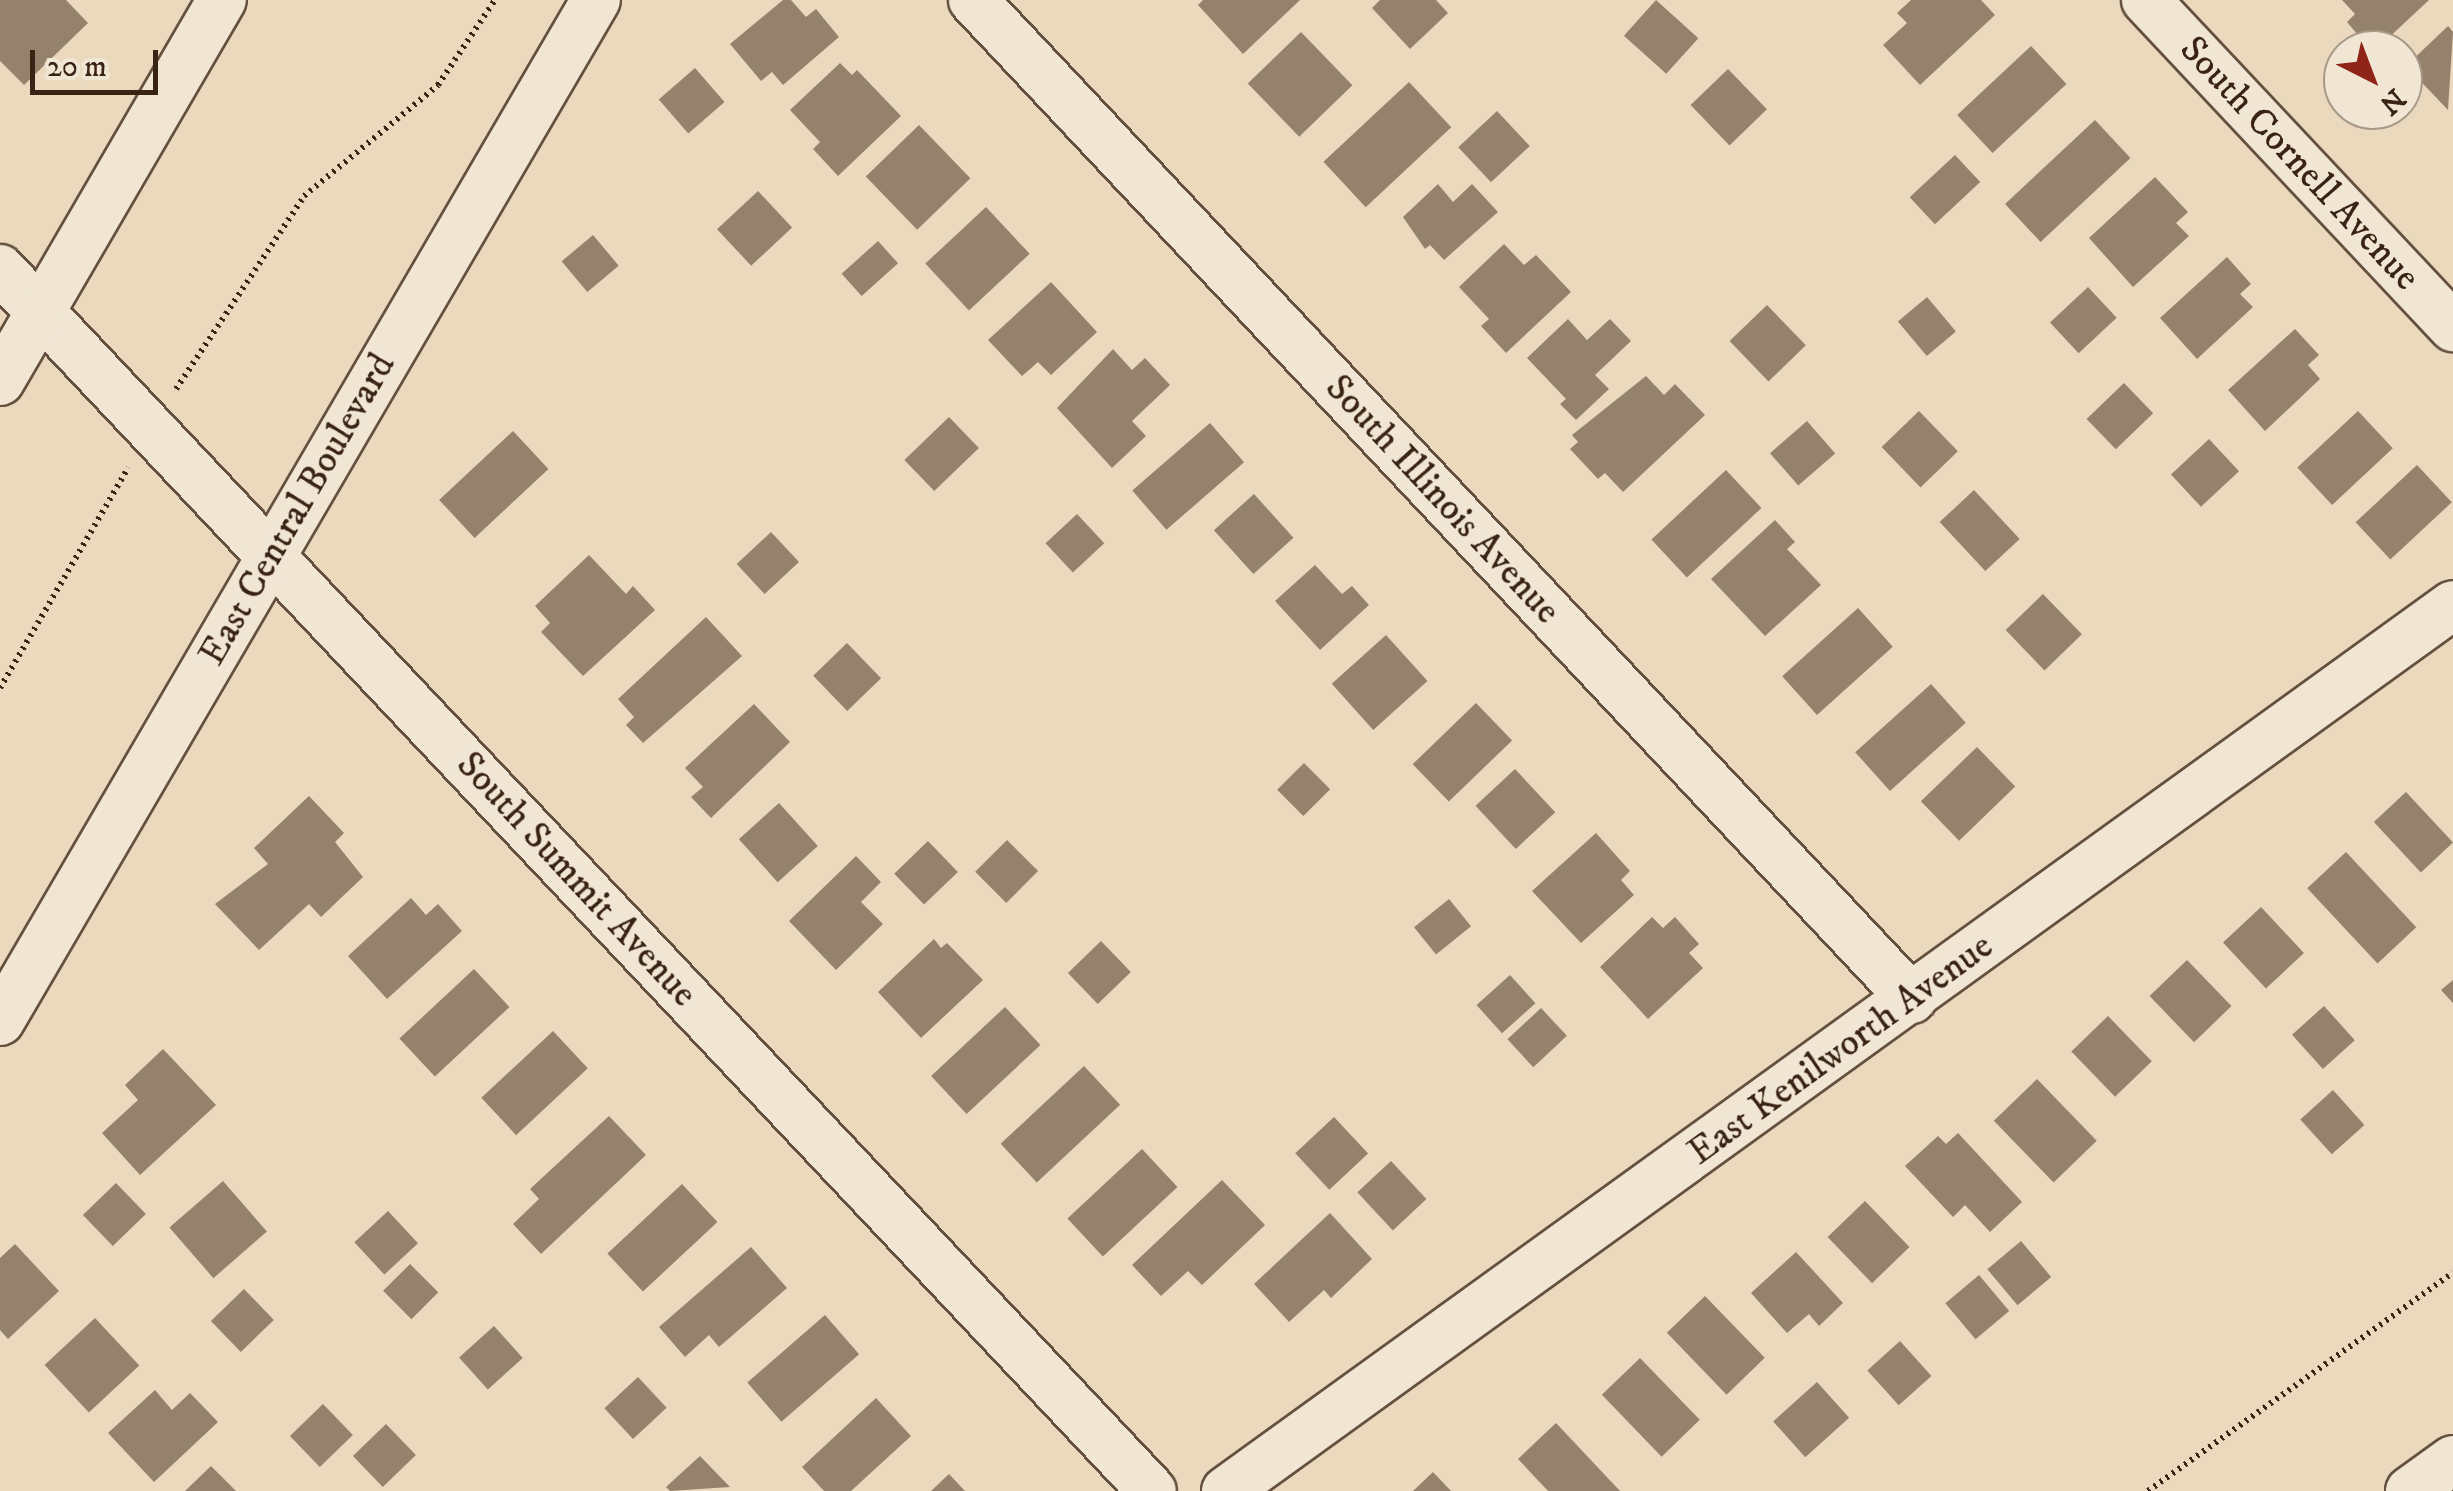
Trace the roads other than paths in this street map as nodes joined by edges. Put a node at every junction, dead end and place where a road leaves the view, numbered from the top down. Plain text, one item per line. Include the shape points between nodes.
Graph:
1 (222, 0) edge
2 (596, 0) edge
3 (972, 0) edge
4 (2146, 0) edge
5 (0, 269) edge
6 (40, 312) junction
7 (2453, 327) edge
8 (0, 381) edge
9 (271, 556) junction
10 (2453, 605) edge
11 (1912, 999) junction
12 (0, 1021) edge
13 (2453, 1460) edge
14 (1152, 1491) edge
15 (1226, 1491) edge
16 (2410, 1491) edge

1 - 6 street
2 - 9 street, East Central Boulevard
3 - 11 street, South Illinois Avenue
4 - 7 street, South Cornell Avenue
5 - 6 street, South Summit Avenue
6 - 8 street
6 - 9 street, South Summit Avenue
9 - 12 street, East Central Boulevard
9 - 14 street, South Summit Avenue
10 - 11 street, East Kenilworth Avenue
11 - 15 street, East Kenilworth Avenue
13 - 16 street

